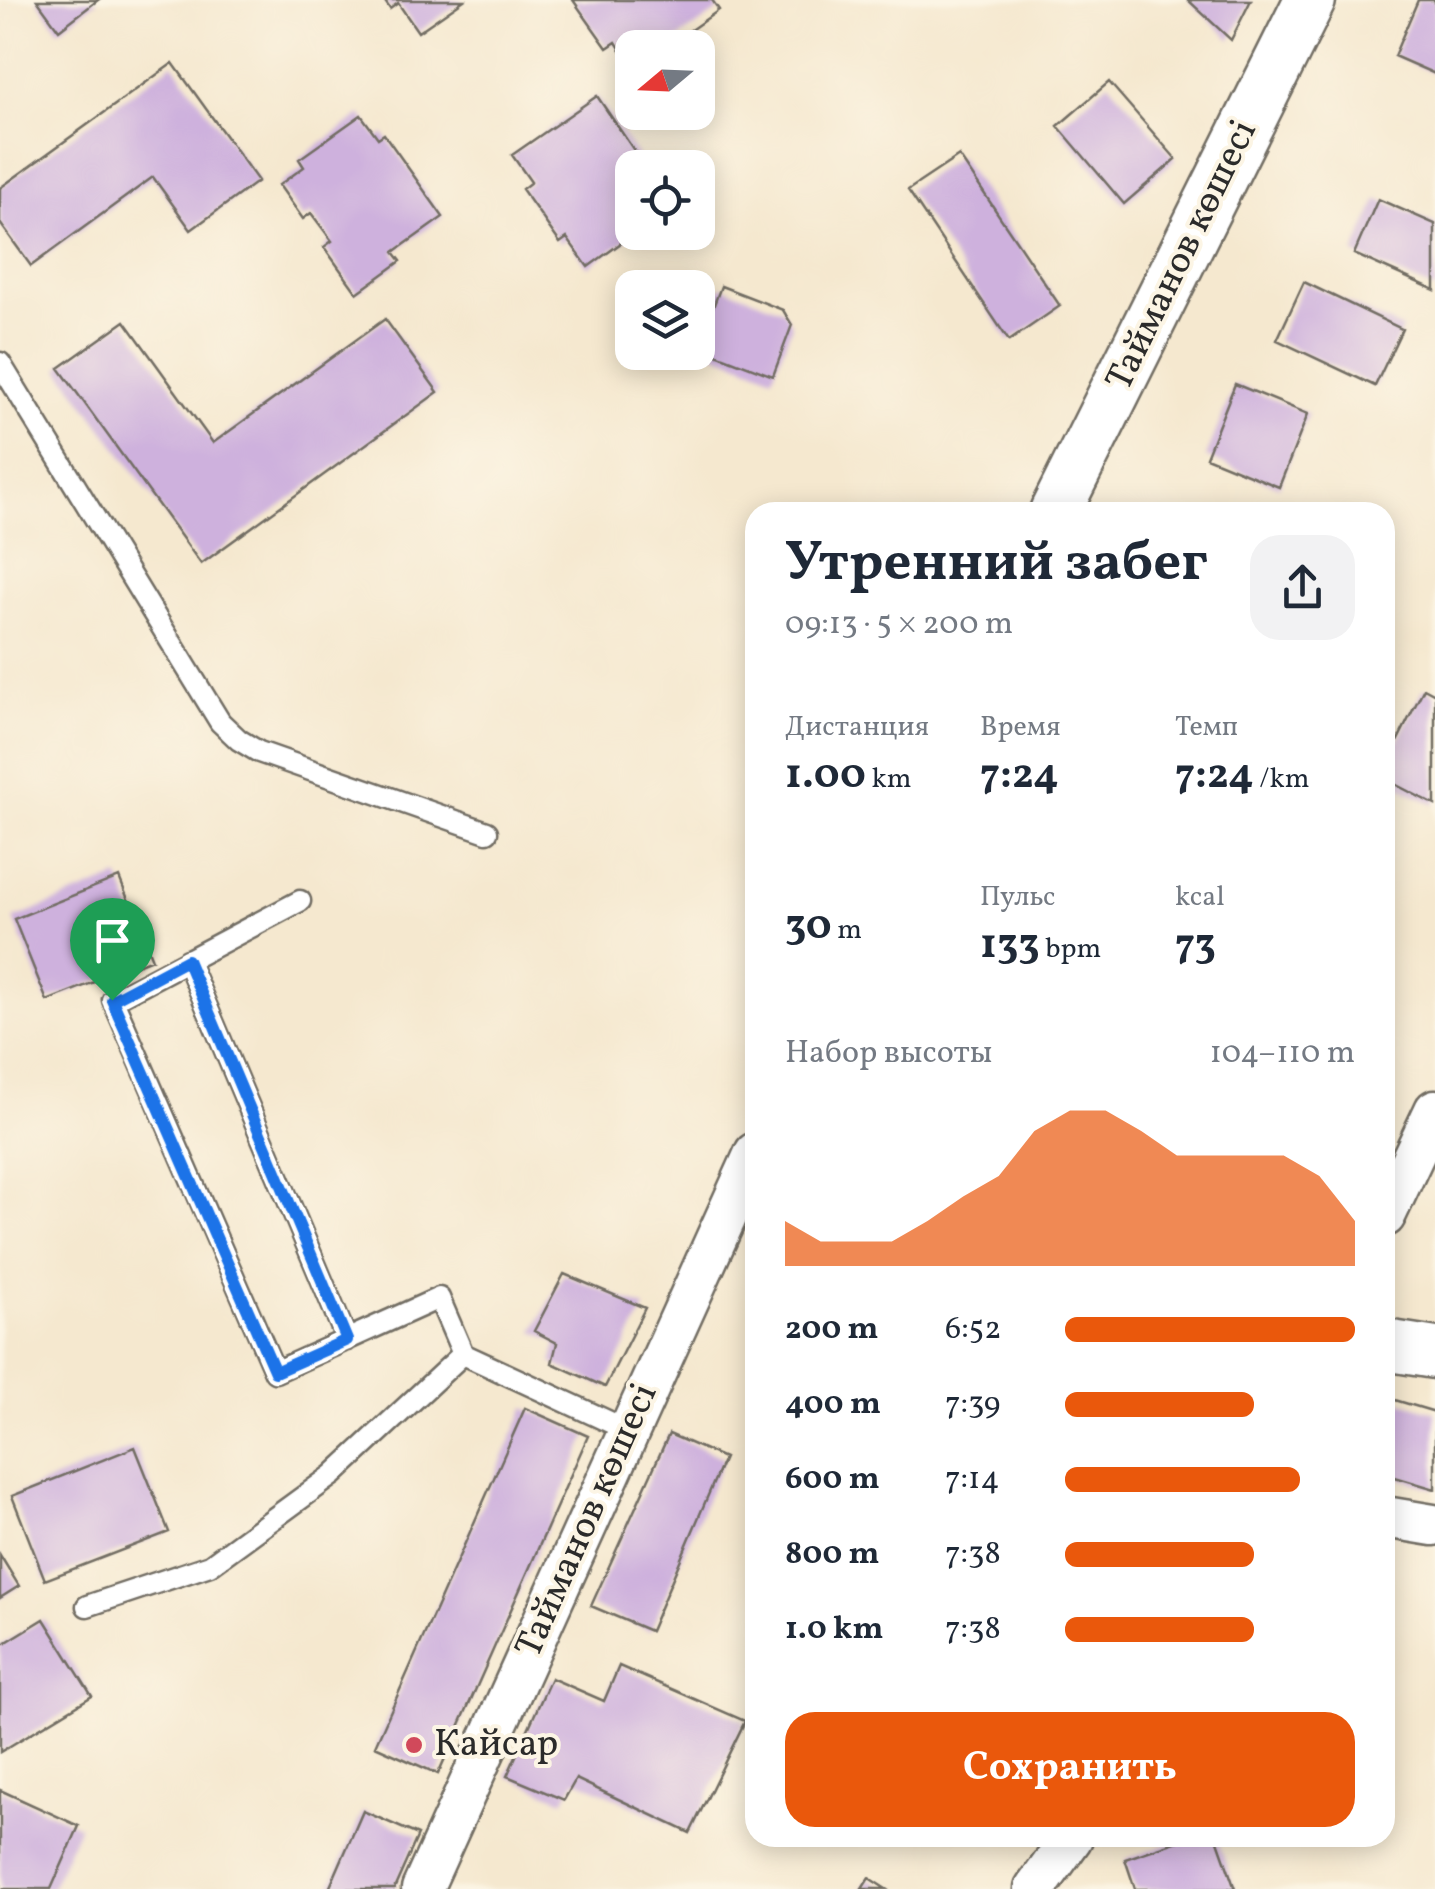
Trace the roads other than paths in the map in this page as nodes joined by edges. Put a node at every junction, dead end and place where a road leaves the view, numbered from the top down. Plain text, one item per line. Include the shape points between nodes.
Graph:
1 (1310, 0) edge
2 (0, 363) edge
3 (1060, 502) edge
4 (487, 832) dead end
5 (300, 901) dead end
6 (187, 960) junction
7 (1435, 1110) edge
8 (745, 1176) edge
9 (1395, 1195) edge
10 (347, 1340) junction
11 (1395, 1346) edge
12 (1435, 1352) edge
13 (463, 1354) junction
14 (629, 1431) junction
15 (1395, 1518) edge
16 (1434, 1525) edge
17 (86, 1606) dead end
18 (1065, 1847) edge
19 (422, 1889) edge
20 (1035, 1889) edge

1 - 3 street, Тайманов көшесі
2 - 4 lane via 220,722 238,740
5 - 6 lane
6 - 10 lane
6 - 10 lane via 112,1000 275,1372
7 - 9 street
8 - 14 street, Тайманов көшесі
10 - 13 lane via 440,1298
11 - 12 street
13 - 14 lane
13 - 17 lane via 333,1475 210,1564
14 - 19 street, Тайманов көшесі
15 - 16 street
18 - 20 street

